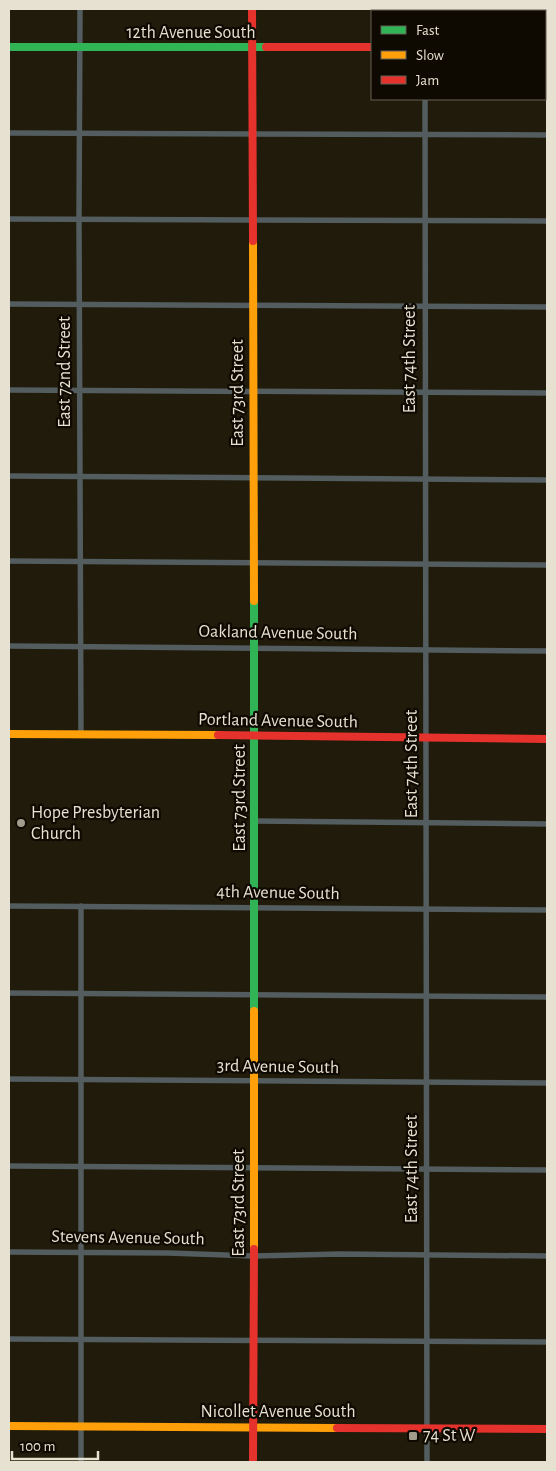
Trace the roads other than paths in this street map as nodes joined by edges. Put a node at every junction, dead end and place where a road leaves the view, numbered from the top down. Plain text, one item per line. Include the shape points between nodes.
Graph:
1 (80, 9) edge
2 (252, 9) edge
3 (9, 47) edge
4 (80, 47) junction
5 (252, 48) junction
6 (371, 48) edge
7 (425, 100) edge
8 (9, 133) edge
9 (80, 133) junction
10 (252, 134) junction
11 (425, 134) junction
12 (547, 135) edge
13 (9, 219) edge
14 (79, 219) junction
15 (252, 220) junction
16 (425, 221) junction
17 (547, 221) edge
18 (9, 304) edge
19 (80, 305) junction
20 (252, 306) junction
21 (425, 307) junction
22 (547, 307) edge
23 (9, 390) edge
24 (80, 391) junction
25 (252, 392) junction
26 (425, 393) junction
27 (547, 393) edge
28 (9, 476) edge
29 (80, 477) junction
30 (253, 478) junction
31 (425, 480) junction
32 (547, 480) edge
33 (9, 561) edge
34 (81, 562) junction
35 (254, 563) junction
36 (427, 564) junction
37 (547, 565) edge
38 (9, 646) edge
39 (81, 646) junction
40 (254, 648) junction
41 (427, 650) junction
42 (547, 650) edge
43 (9, 734) edge
44 (81, 735) junction
45 (254, 735) junction
46 (427, 738) junction
47 (547, 739) edge
48 (255, 821) junction
49 (427, 823) junction
50 (547, 824) edge
51 (9, 906) edge
52 (81, 906) junction
53 (255, 908) junction
54 (427, 910) junction
55 (547, 910) edge
56 (9, 993) edge
57 (81, 994) junction
58 (254, 995) junction
59 (427, 996) junction
60 (547, 997) edge
61 (9, 1079) edge
62 (81, 1080) junction
63 (254, 1081) junction
64 (427, 1083) junction
65 (547, 1083) edge
66 (9, 1166) edge
67 (81, 1166) junction
68 (254, 1168) junction
69 (427, 1169) junction
70 (547, 1170) edge
71 (9, 1252) edge
72 (81, 1252) junction
73 (254, 1256) junction
74 (427, 1256) junction
75 (547, 1256) edge
76 (9, 1340) edge
77 (81, 1340) junction
78 (254, 1341) junction
79 (427, 1342) junction
80 (547, 1342) edge
81 (9, 1426) edge
82 (81, 1426) junction
83 (254, 1427) junction
84 (427, 1428) junction
85 (547, 1429) edge
86 (82, 1462) edge
87 (254, 1462) edge
88 (427, 1462) edge

1 - 4 street, East 72nd Street
2 - 5 street, East 73rd Street
3 - 4 street, 12th Avenue South
4 - 5 street, 12th Avenue South
4 - 9 street, East 72nd Street
5 - 6 street, 12th Avenue South
5 - 10 street, East 73rd Street
7 - 11 street, East 74th Street
8 - 9 street
9 - 10 street
9 - 14 street, East 72nd Street
10 - 11 street
10 - 15 street, East 73rd Street
11 - 12 street
11 - 16 street, East 74th Street
13 - 14 street
14 - 15 street
14 - 19 street, East 72nd Street
15 - 16 street
15 - 20 street, East 73rd Street
16 - 17 street
16 - 21 street, East 74th Street
18 - 19 street
19 - 20 street
19 - 24 street, East 72nd Street
20 - 21 street
20 - 25 street, East 73rd Street
21 - 22 street
21 - 26 street, East 74th Street
23 - 24 street
24 - 25 street
24 - 29 street, East 72nd Street
25 - 26 street
25 - 30 street, East 73rd Street
26 - 27 street
26 - 31 street, East 74th Street
28 - 29 street
29 - 30 street
29 - 34 street, East 72nd Street
30 - 31 street
30 - 35 street, East 73rd Street
31 - 32 street
31 - 36 street, East 74th Street
33 - 34 street
34 - 35 street
34 - 39 street, East 72nd Street
35 - 36 street
35 - 40 street, East 73rd Street
36 - 37 street
36 - 41 street, East 74th Street
38 - 39 street, Oakland Avenue South
39 - 40 street, Oakland Avenue South
39 - 44 street, East 72nd Street
40 - 41 street, Oakland Avenue South
40 - 45 street, East 73rd Street
41 - 42 street, Oakland Avenue South
41 - 46 street, East 74th Street
43 - 44 street, Portland Avenue South
44 - 45 street, Portland Avenue South
45 - 46 street, Portland Avenue South
45 - 48 street, East 73rd Street
46 - 47 street, Portland Avenue South
46 - 49 street, East 74th Street
48 - 49 street
48 - 53 street, East 73rd Street
49 - 50 street
49 - 54 street, East 74th Street
51 - 52 street, 4th Avenue South
52 - 53 street, 4th Avenue South
52 - 57 street
53 - 54 street, 4th Avenue South
53 - 58 street, East 73rd Street
54 - 55 street, 4th Avenue South
54 - 59 street, East 74th Street
56 - 57 street
57 - 58 street
57 - 62 street
58 - 59 street
58 - 63 street, East 73rd Street
59 - 60 street
59 - 64 street, East 74th Street
61 - 62 street, 3rd Avenue South
62 - 63 street, 3rd Avenue South
62 - 67 street
63 - 64 street, 3rd Avenue South
63 - 68 street, East 73rd Street
64 - 65 street, 3rd Avenue South
64 - 69 street, East 74th Street
66 - 67 street
67 - 68 street
67 - 72 street
68 - 69 street
68 - 73 street, East 73rd Street
69 - 70 street
69 - 74 street, East 74th Street
71 - 72 street, Stevens Avenue South
72 - 73 street, Stevens Avenue South
72 - 77 street
73 - 74 street, Stevens Avenue South
73 - 78 street, East 73rd Street
74 - 75 street, Stevens Avenue South
74 - 79 street, East 74th Street
76 - 77 street
77 - 78 street
77 - 82 street
78 - 79 street
78 - 83 street, East 73rd Street
79 - 80 street
79 - 84 street, East 74th Street
81 - 82 street, Nicollet Avenue South
82 - 83 street, Nicollet Avenue South
82 - 86 street
83 - 84 street, Nicollet Avenue South
83 - 87 street, East 73rd Street
84 - 85 street, Nicollet Avenue South
84 - 88 street, East 74th Street

